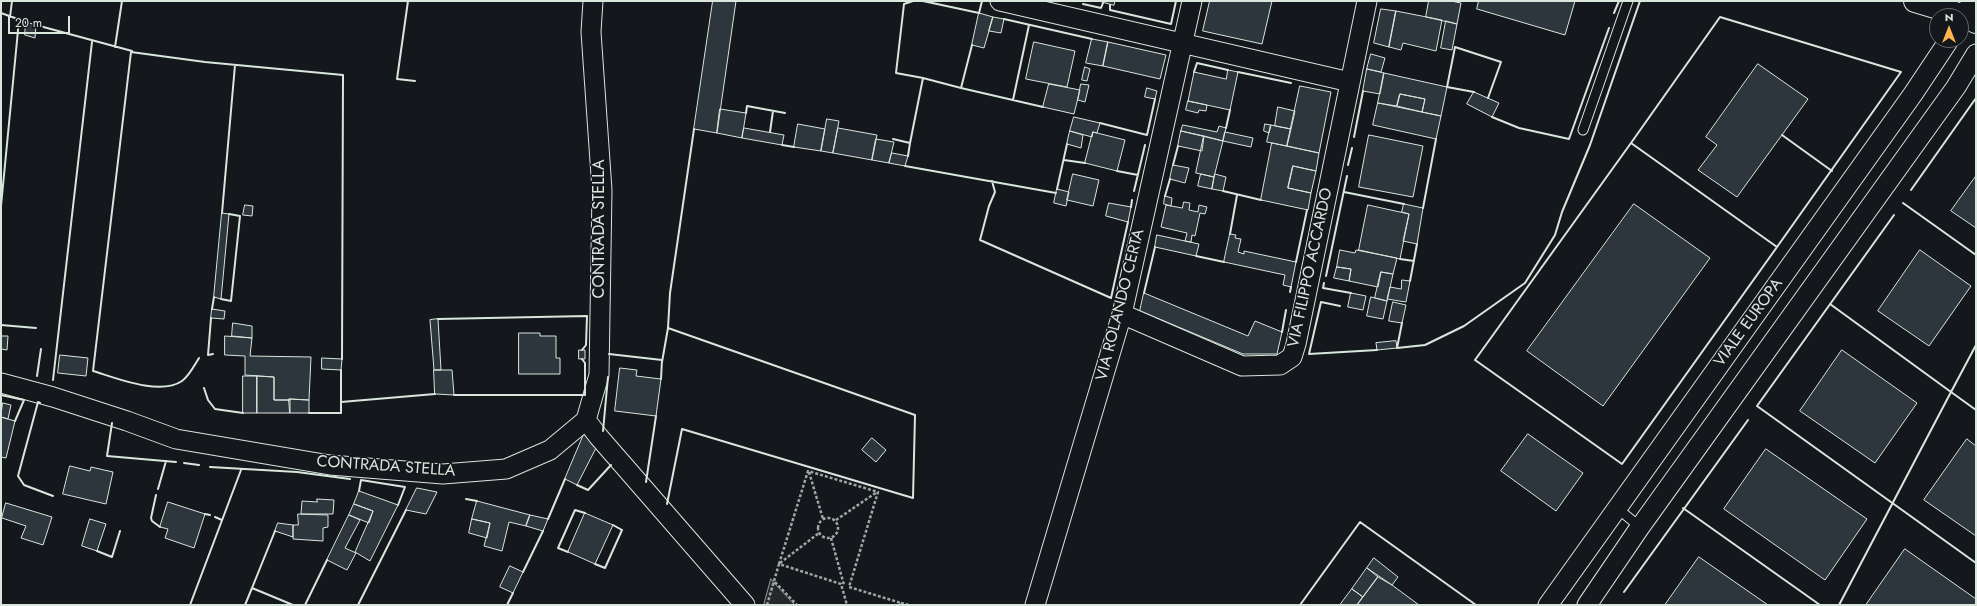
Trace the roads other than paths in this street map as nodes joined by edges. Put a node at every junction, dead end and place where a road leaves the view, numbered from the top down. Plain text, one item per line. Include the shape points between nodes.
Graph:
1 (593, 1) edge
2 (1000, 1) edge
3 (1192, 1) edge
4 (1367, 1) edge
5 (1628, 1) edge
6 (1915, 1) edge
7 (1942, 8) edge
8 (1183, 43) junction
9 (1944, 48) edge
10 (1976, 54) edge
11 (1350, 82) junction
12 (1583, 130) dead end
13 (1122, 314) junction
14 (1, 383) edge
15 (586, 420) junction
16 (1617, 508) junction
17 (1640, 527) junction
18 (745, 605) edge
19 (1035, 605) edge
20 (1548, 605) edge
21 (1587, 605) edge

1 - 15 street, CONTRADA STELLA via 591,32 602,190 599,375
2 - 8 street
3 - 8 street, VIA ROLANDO CERTA
4 - 11 street, VIA FILIPPO ACCARDO
5 - 12 lane
6 - 7 street
8 - 11 street
8 - 13 street, VIA ROLANDO CERTA
9 - 16 street, VIALE EUROPA
10 - 17 street, VIALE EUROPA via 1956,87
11 - 13 street, VIA FILIPPO ACCARDO via 1292,357 1280,364 1242,366
13 - 19 street, VIA ROLANDO CERTA
14 - 15 street, CONTRADA STELLA via 75,404 176,439 330,465 443,474 506,469 550,450
15 - 18 street
16 - 17 lane
16 - 20 street, VIALE EUROPA
17 - 21 street, VIALE EUROPA

